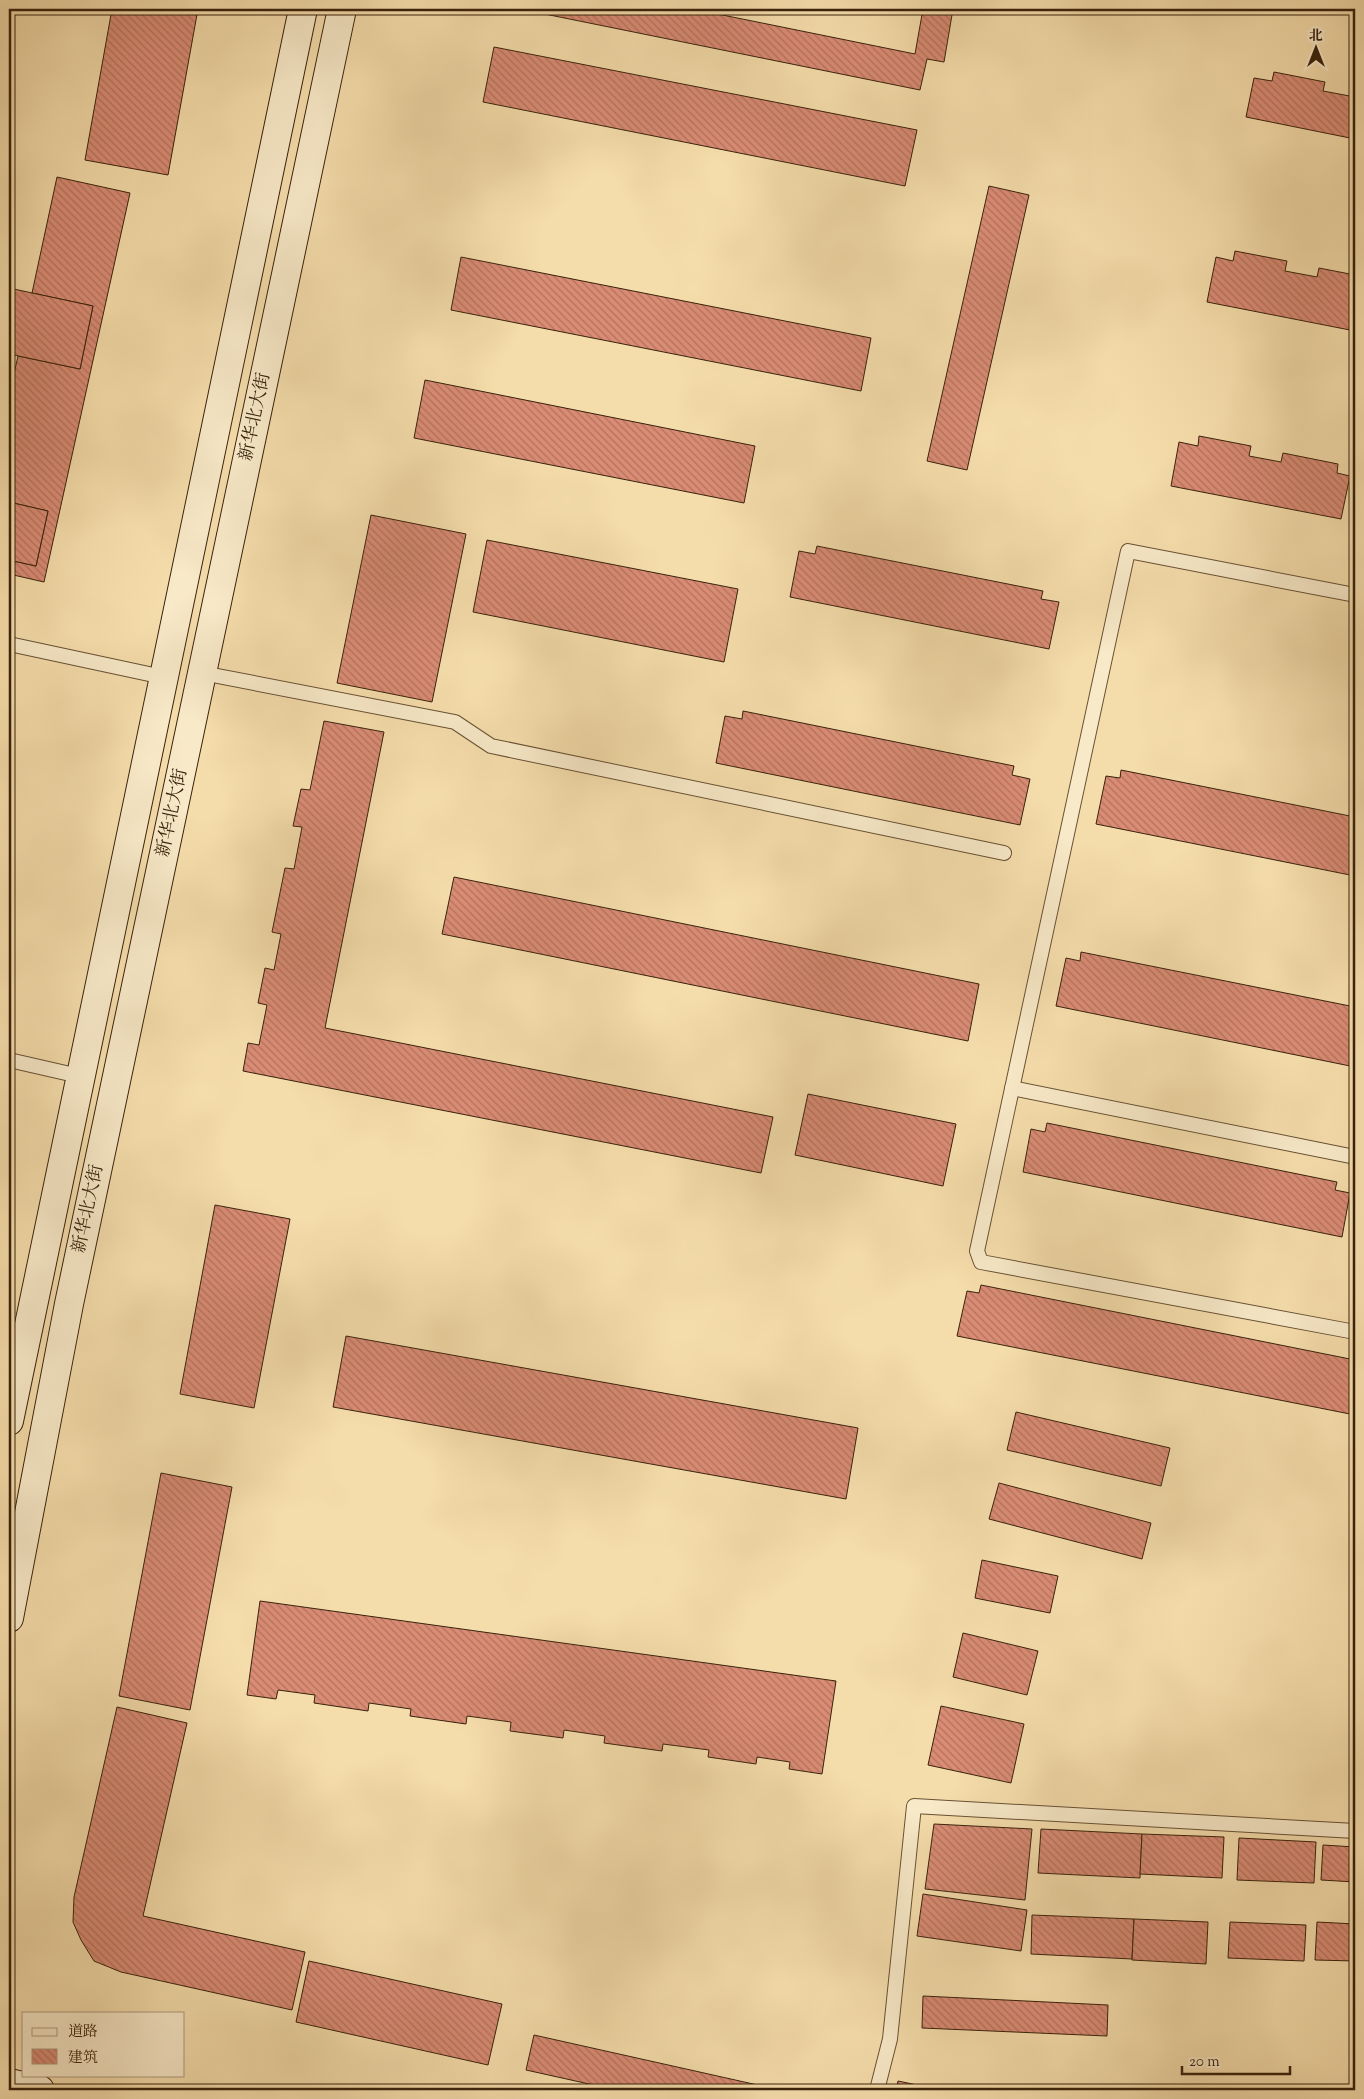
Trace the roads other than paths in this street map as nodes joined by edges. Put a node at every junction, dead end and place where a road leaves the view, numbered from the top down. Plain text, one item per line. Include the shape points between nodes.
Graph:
1 (303, 9) edge
2 (342, 9) edge
3 (1355, 596) edge
4 (9, 644) edge
5 (202, 673) junction
6 (163, 677) junction
7 (1004, 853) dead end
8 (9, 1060) edge
9 (79, 1076) junction
10 (1012, 1088) junction
11 (1355, 1157) edge
12 (1355, 1332) edge
13 (9, 1419) edge
14 (9, 1618) edge
15 (1355, 1831) edge
16 (9, 2084) edge
17 (40, 2090) edge
18 (877, 2090) edge

1 - 6 main road, 新华北大街
2 - 5 main road, 新华北大街
3 - 10 lane via 1128,552
4 - 6 lane
5 - 7 lane via 455,722 491,746
5 - 14 main road, 新华北大街 via 70,1304
6 - 9 main road, 新华北大街
8 - 9 lane
9 - 13 main road, 新华北大街
10 - 11 lane
10 - 12 lane via 977,1251 981,1262
15 - 18 lane via 914,1806 890,2039
16 - 17 main road

